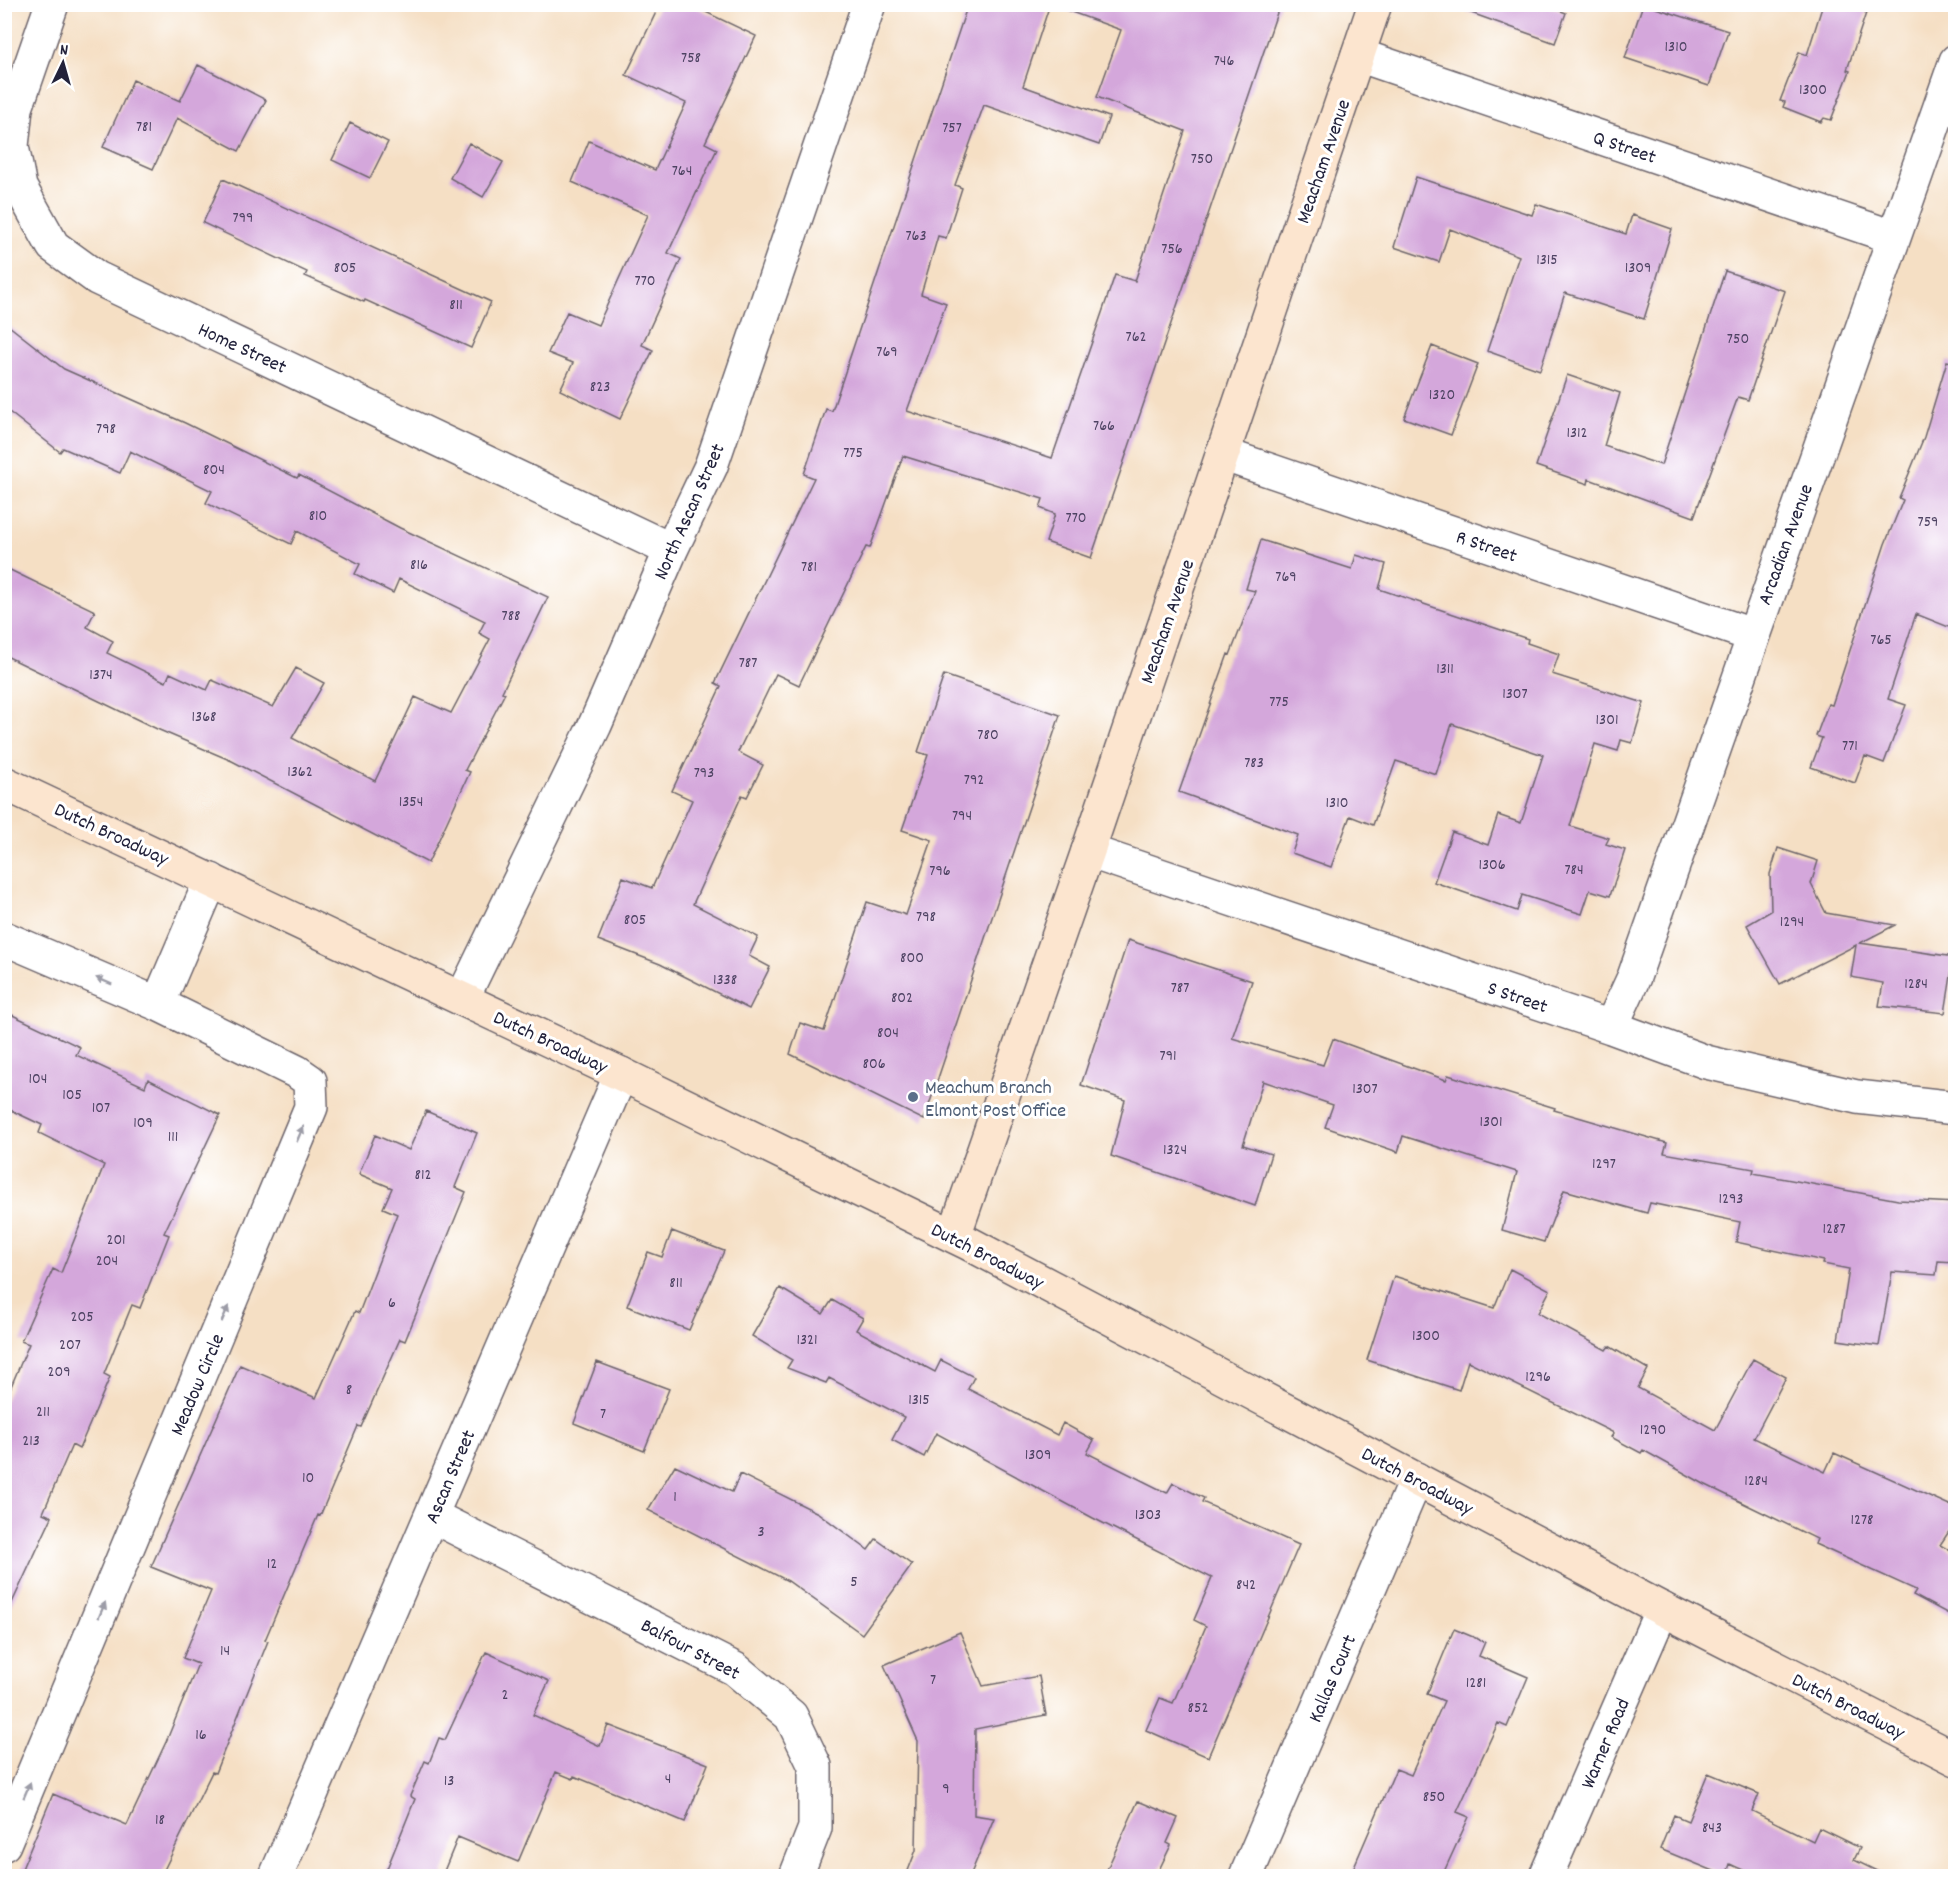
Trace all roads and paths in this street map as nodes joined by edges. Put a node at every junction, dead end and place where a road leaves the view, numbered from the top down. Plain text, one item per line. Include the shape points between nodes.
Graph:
1 (52, 4) edge
2 (869, 4) edge
3 (1375, 4) edge
4 (1358, 54) junction
5 (1956, 61) edge
6 (1893, 237) junction
7 (1222, 454) junction
8 (671, 549) junction
9 (1752, 635) junction
10 (4, 783) edge
11 (1088, 851) junction
12 (211, 880) junction
13 (4, 938) edge
14 (462, 999) junction
15 (158, 1004) junction
16 (1611, 1027) junction
17 (621, 1074) junction
18 (1956, 1108) edge
19 (954, 1236) junction
20 (1416, 1479) junction
21 (432, 1516) junction
22 (1662, 1609) junction
23 (1956, 1759) edge
24 (4, 1844) edge
25 (276, 1876) edge
26 (796, 1876) edge
27 (1245, 1876) edge
28 (1546, 1876) edge

1 - 8 street, Home Street via 16,108 12,146 20,187 53,246 97,278
2 - 8 street, North Ascan Street via 711,466
3 - 4 main road, Meacham Avenue
4 - 6 street, Q Street
4 - 7 main road, Meacham Avenue
5 - 6 street, Arcadian Avenue
6 - 9 street, Arcadian Avenue
7 - 9 street, R Street
7 - 11 main road, Meacham Avenue
8 - 14 street, North Ascan Street via 595,725
9 - 16 street, Arcadian Avenue via 1634,977
10 - 12 main road, Dutch Broadway
11 - 16 street, S Street
11 - 19 main road, Meacham Avenue
12 - 14 main road, Dutch Broadway
12 - 15 street
15 -> 13 street, Meadow Circle
14 - 17 main road, Dutch Broadway
24 -> 15 street, Meadow Circle via 312,1107 310,1081 297,1072
16 - 18 street, S Street via 1707,1062 1857,1097
17 - 19 main road, Dutch Broadway
17 - 21 street, Ascan Street
19 - 20 main road, Dutch Broadway
20 - 22 main road, Dutch Broadway
20 - 27 street, Kallas Court
21 - 25 street, Ascan Street
21 - 26 street, Balfour Street via 735,1669 791,1716 815,1766 815,1828
22 - 23 main road, Dutch Broadway
22 - 28 street, Warner Road

